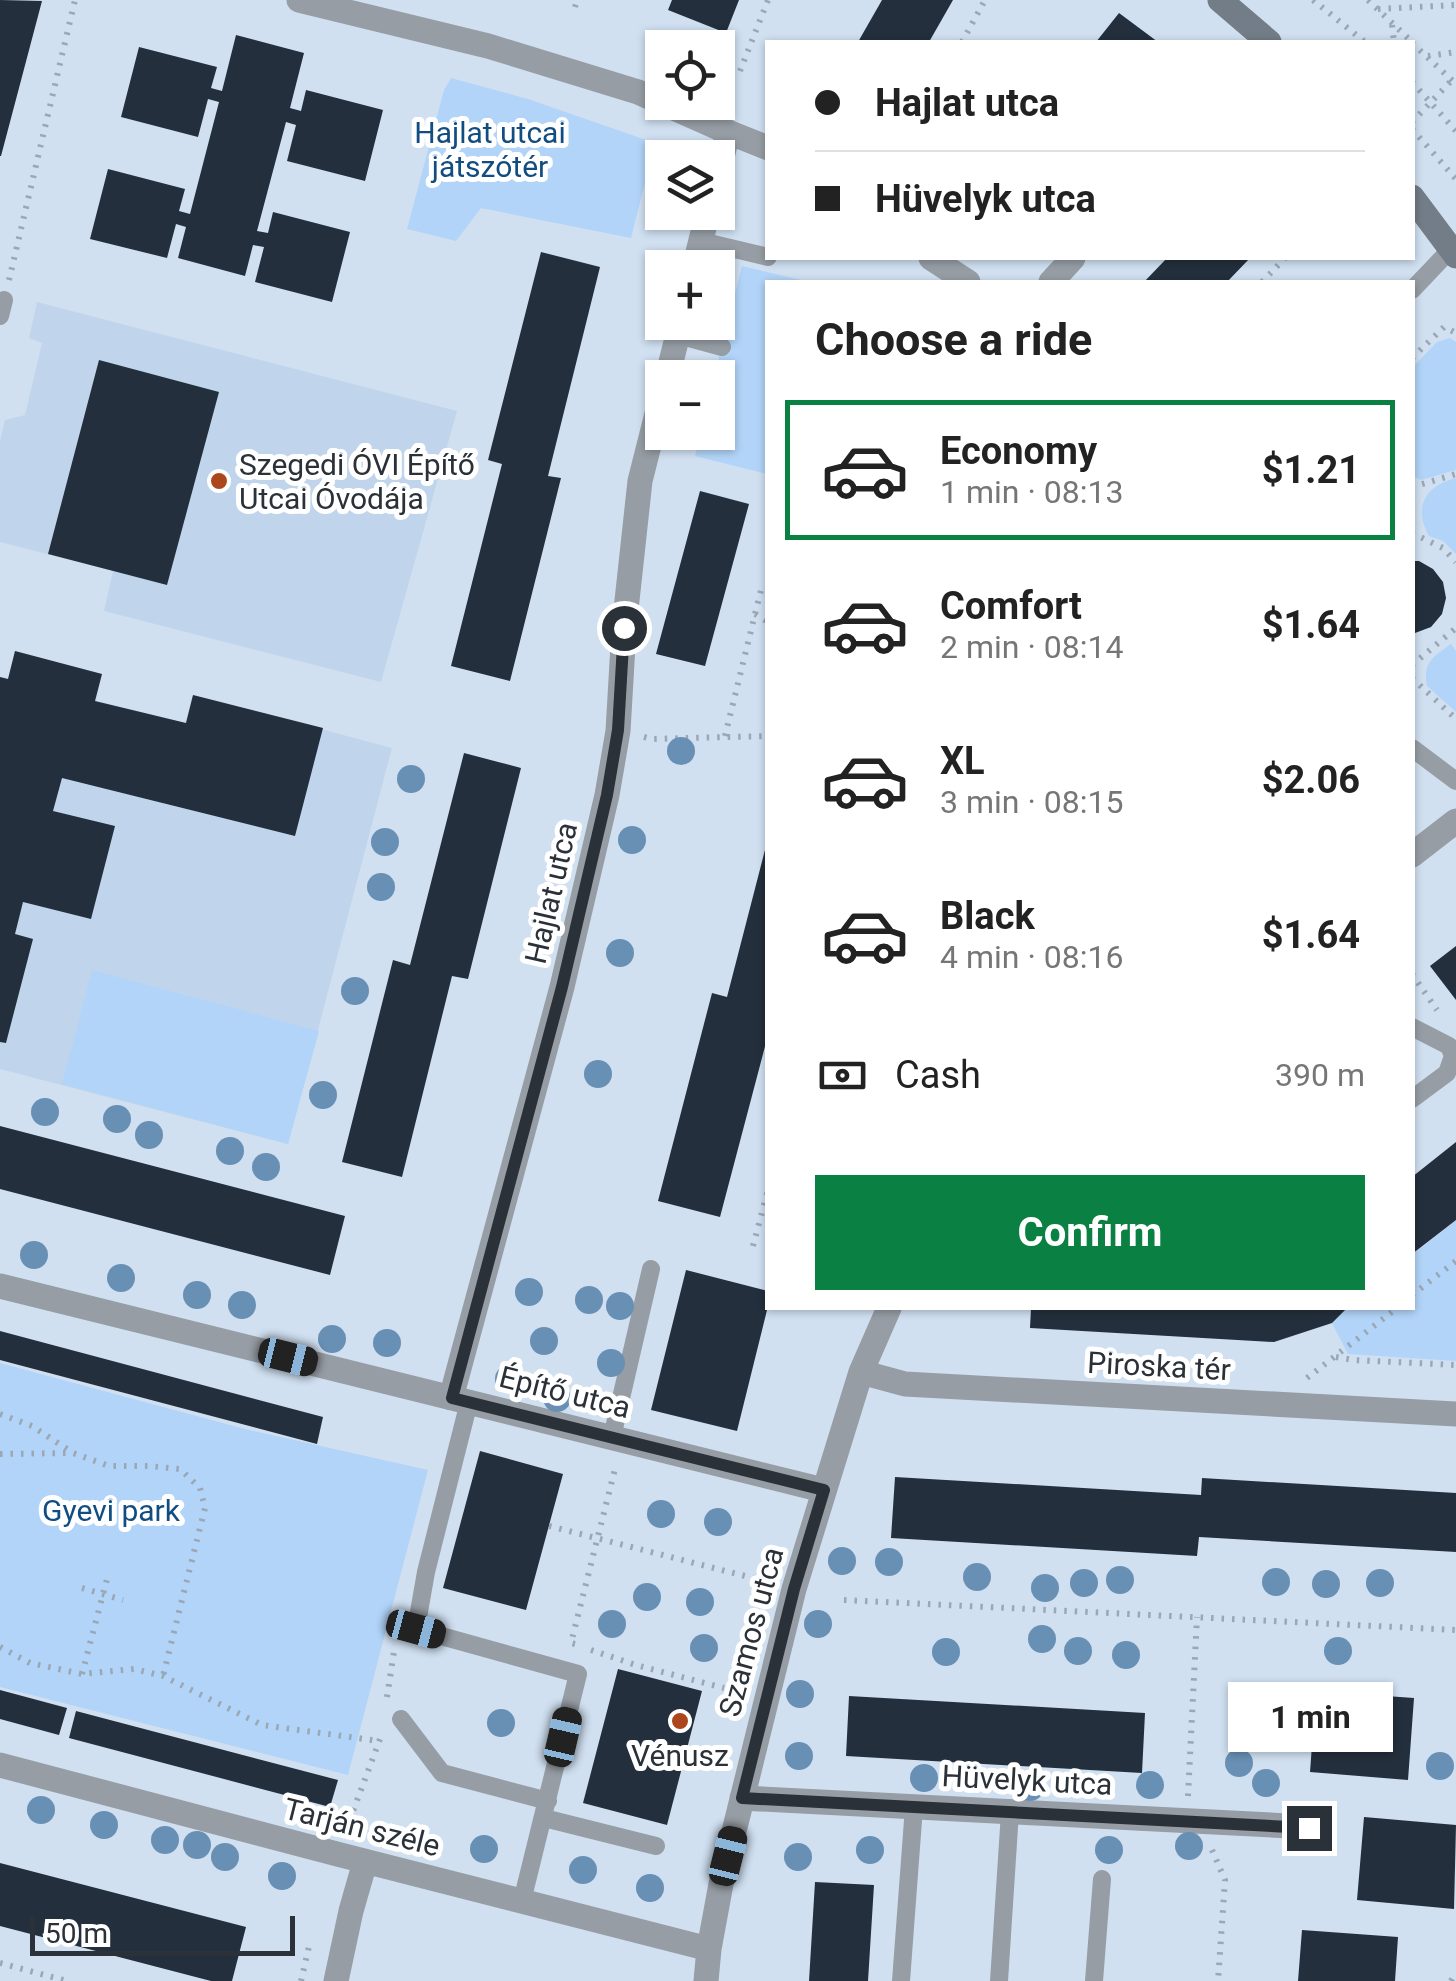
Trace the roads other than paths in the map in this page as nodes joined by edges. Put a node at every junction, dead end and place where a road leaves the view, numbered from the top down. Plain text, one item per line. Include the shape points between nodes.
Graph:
1 (299, 0) edge
2 (1220, 0) edge
3 (1267, 40) edge
4 (728, 132) junction
5 (726, 140) edge
6 (765, 147) edge
7 (1415, 200) edge
8 (704, 230) edge
9 (701, 241) junction
10 (699, 250) edge
11 (1453, 252) edge
12 (765, 256) edge
13 (934, 260) edge
14 (1071, 260) edge
15 (965, 280) edge
16 (1053, 280) edge
17 (1415, 287) edge
18 (704, 340) edge
19 (722, 348) dead end
20 (648, 450) edge
21 (1415, 750) edge
22 (1456, 781) edge
23 (1456, 821) edge
24 (1415, 852) edge
25 (1415, 1029) edge
26 (1415, 1097) edge
27 (652, 1269) dead end
28 (0, 1286) edge
29 (888, 1310) edge
30 (861, 1372) junction
31 (460, 1400) junction
32 (1456, 1414) edge
33 (617, 1438) junction
34 (824, 1490) junction
35 (392, 1721) road end
36 (0, 1765) edge
37 (742, 1798) junction
38 (914, 1807) junction
39 (546, 1810) junction
40 (1010, 1812) junction
41 (1309, 1828) dead end
42 (656, 1846) dead end
43 (365, 1862) junction
44 (1102, 1879) dead end
45 (522, 1902) junction
46 (709, 1948) junction
47 (336, 1981) edge
48 (706, 1981) edge
49 (901, 1981) edge
50 (999, 1981) edge
51 (1094, 1981) edge

1 - 4 street via 638,92
2 - 3 street
4 - 5 street
4 - 6 street
7 - 11 street
8 - 9 street
9 - 10 street
9 - 12 lane
11 - 17 lane
13 - 15 street
14 - 16 street
18 - 19 lane
20 - 31 street, Hajlat utca via 607,795
21 - 22 lane
23 - 24 street
25 - 26 lane via 1449,1046 1453,1056 1447,1073
27 - 33 lane
28 - 31 street, Építő utca
29 - 30 street, Szamos utca
30 - 32 street, Piroska tér via 905,1384
30 - 34 street, Szamos utca
31 - 33 street, Építő utca
31 - 39 lane via 416,1629 578,1674
33 - 34 street, Építő utca
34 - 37 street, Szamos utca
35 - 39 lane via 442,1773
36 - 43 street, Tarján széle
37 - 38 street, Hüvelyk utca
37 - 46 street, Szamos utca
38 - 40 street, Hüvelyk utca
38 - 49 lane
39 - 42 lane
39 - 45 lane
40 - 41 street, Hüvelyk utca
40 - 50 lane
43 - 45 street, Tarján széle
43 - 47 street
44 - 51 lane
45 - 46 street, Tarján széle
46 - 48 street, Szamos utca

